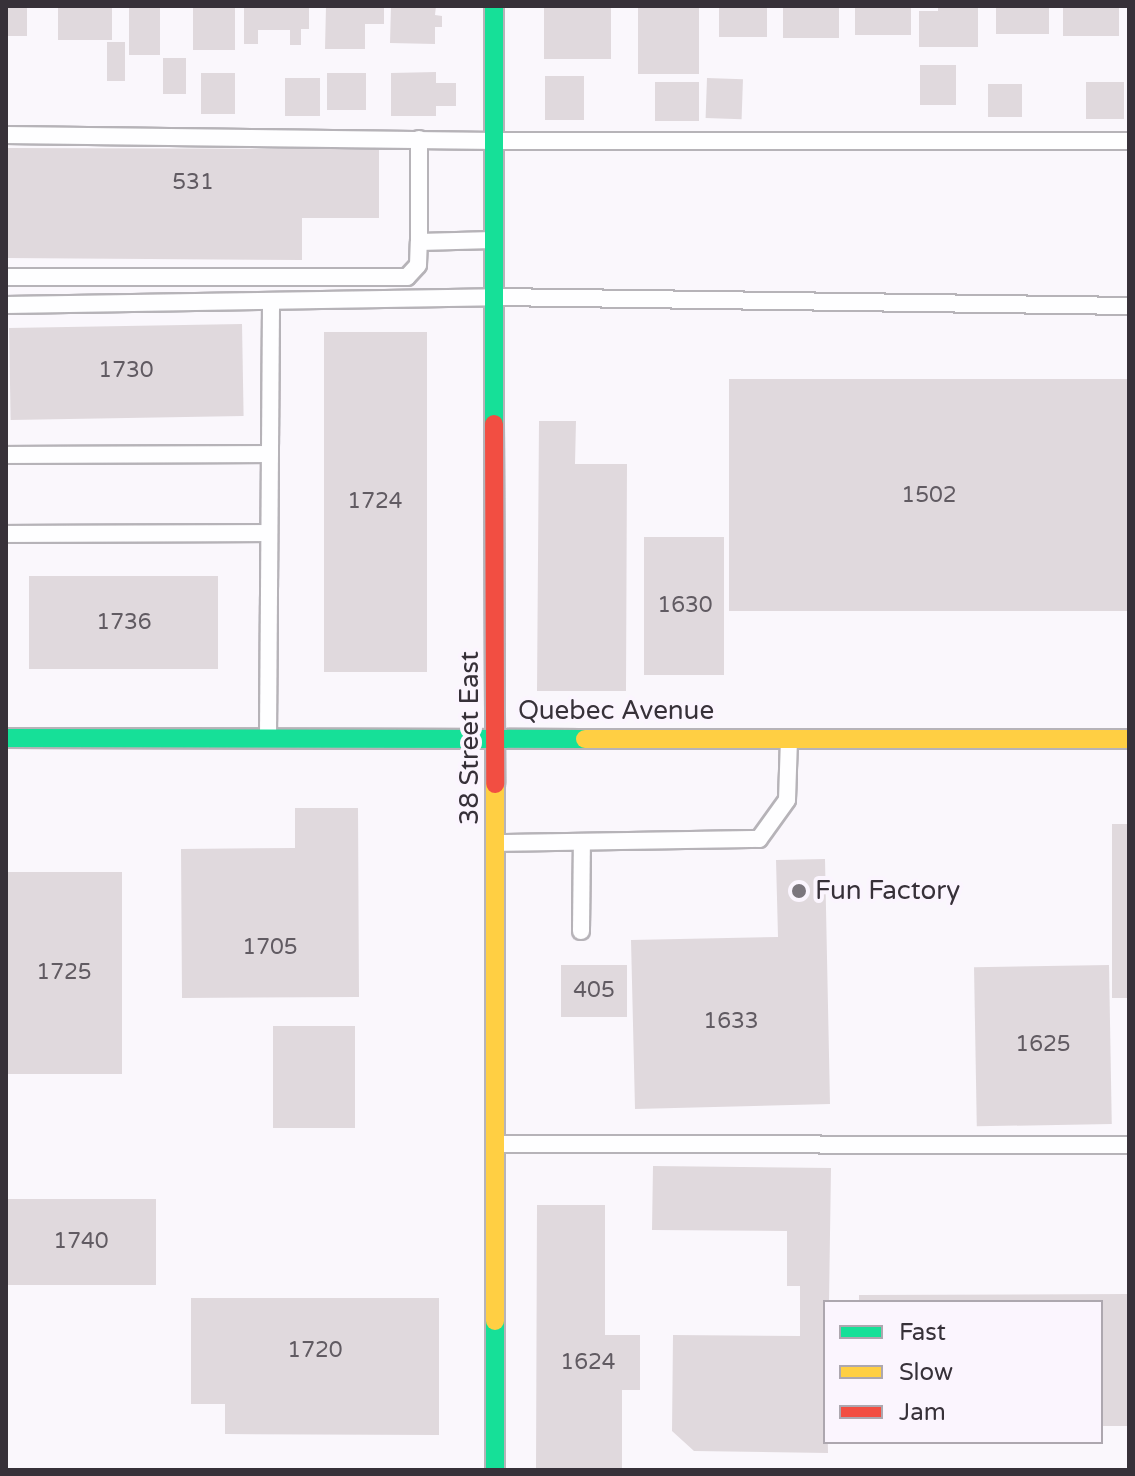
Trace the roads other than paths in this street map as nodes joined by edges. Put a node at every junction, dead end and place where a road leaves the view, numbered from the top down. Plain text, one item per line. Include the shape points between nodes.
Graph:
1 (494, 6) edge
2 (6, 135) edge
3 (419, 139) junction
4 (496, 141) junction
5 (1129, 141) edge
6 (495, 240) junction
7 (419, 242) junction
8 (6, 277) edge
9 (495, 297) junction
10 (271, 301) junction
11 (6, 305) edge
12 (1129, 306) edge
13 (270, 454) junction
14 (6, 455) edge
15 (269, 533) junction
16 (6, 534) edge
17 (268, 737) junction
18 (496, 737) junction
19 (789, 737) junction
20 (6, 738) edge
21 (1129, 739) edge
22 (582, 842) junction
23 (496, 843) junction
24 (581, 931) dead end
25 (495, 1144) junction
26 (1129, 1145) edge
27 (495, 1470) edge

1 - 4 street, 38 Street East
2 - 3 lane
3 - 4 lane
3 - 7 lane
4 - 5 lane
4 - 6 street, 38 Street East
6 - 7 lane
6 - 9 street, 38 Street East
7 - 8 lane via 418,265 407,277
9 - 10 lane
9 - 12 lane
9 - 18 street, 38 Street East
10 - 11 lane
10 - 13 lane
13 - 14 lane
13 - 15 lane
15 - 16 lane
15 - 17 lane
17 - 18 street, Quebec Avenue
17 - 20 street, Quebec Avenue
18 - 19 street, Quebec Avenue
18 - 23 street, 38 Street East
19 - 21 street, Quebec Avenue
19 - 22 lane via 787,800 759,839
22 - 23 lane
22 - 24 lane
23 - 25 street, 38 Street East
25 - 26 lane
25 - 27 street, 38 Street East

